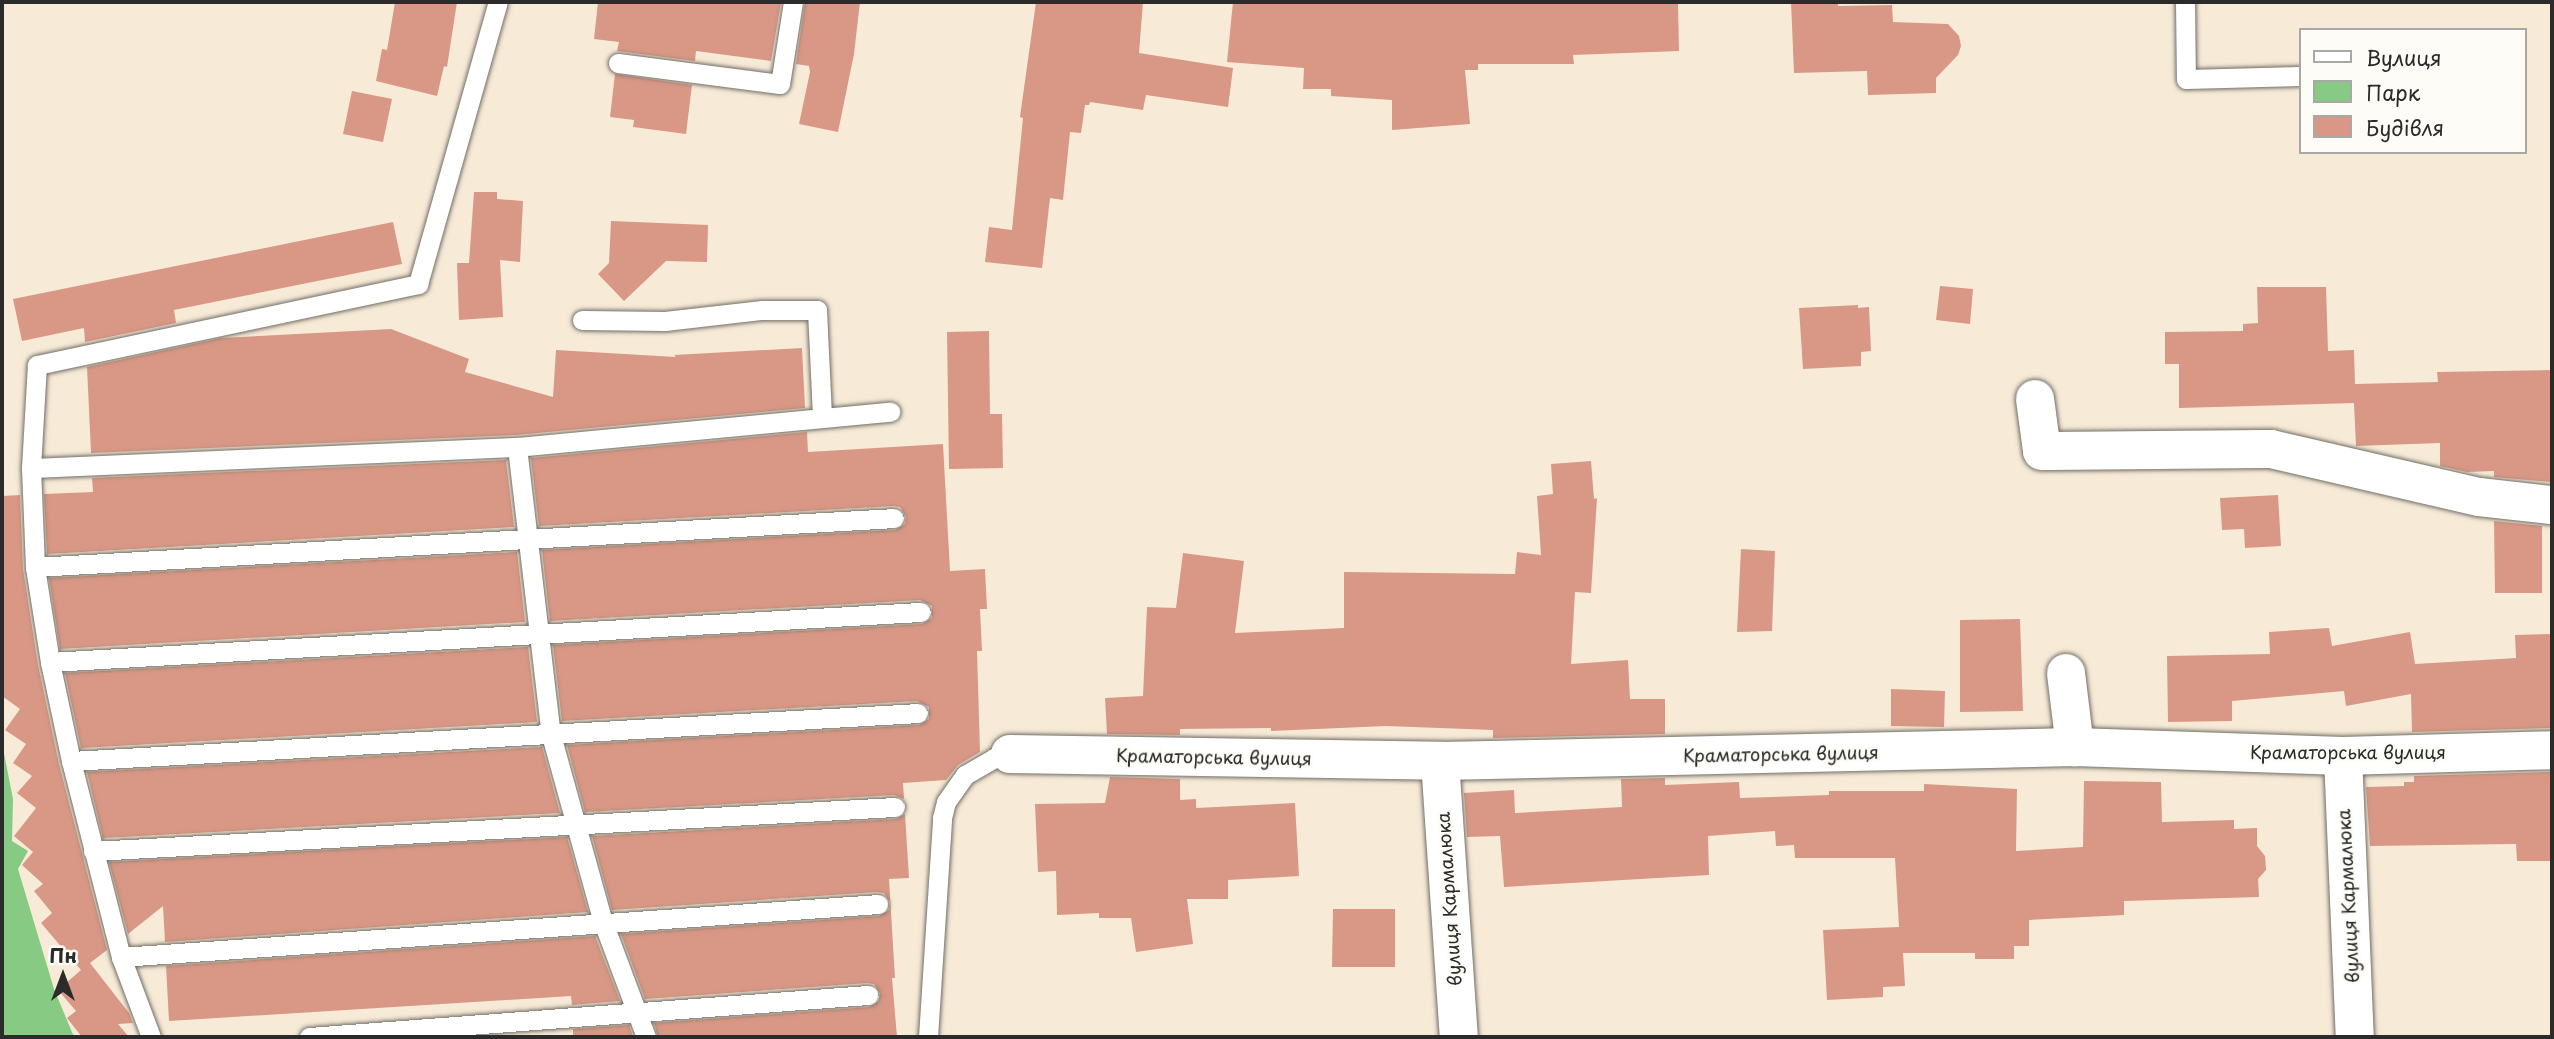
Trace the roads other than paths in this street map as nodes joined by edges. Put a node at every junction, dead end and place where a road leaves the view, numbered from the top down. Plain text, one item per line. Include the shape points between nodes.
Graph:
1 (498, 2) edge
2 (793, 2) edge
3 (2185, 2) edge
4 (618, 63) dead end
5 (2298, 76) edge
6 (582, 320) dead end
7 (2035, 399) dead end
8 (890, 412) dead end
9 (822, 417) junction
10 (517, 447) junction
11 (31, 468) junction
12 (2552, 505) edge
13 (894, 517) dead end
14 (526, 537) junction
15 (35, 567) junction
16 (920, 612) dead end
17 (538, 635) junction
18 (50, 662) junction
19 (2066, 673) dead end
20 (918, 713) dead end
21 (551, 735) junction
22 (2075, 747) junction
23 (2552, 750) edge
24 (1010, 754) joint
25 (2343, 756) junction
26 (71, 761) junction
27 (1440, 761) junction
28 (895, 807) dead end
29 (574, 826) junction
30 (93, 851) junction
31 (878, 904) dead end
32 (603, 922) junction
33 (121, 957) junction
34 (868, 995) dead end
35 (636, 1011) junction
36 (151, 1037) edge
37 (309, 1037) edge
38 (646, 1037) edge
39 (928, 1037) edge
40 (1459, 1037) edge
41 (2355, 1037) edge

1 - 11 lane via 418,284 37,365
2 - 4 lane via 779,84
3 - 5 lane via 2186,79
6 - 9 lane via 665,321 762,310 817,310
7 - 12 street via 2042,451 2271,449 2479,497
8 - 9 lane
9 - 10 lane
10 - 11 lane
10 - 14 lane
11 - 15 lane
13 - 14 lane
14 - 15 lane
14 - 17 lane
15 - 18 lane
16 - 17 lane
17 - 18 lane
17 - 21 lane
18 - 26 lane
19 - 22 street
20 - 21 lane
21 - 26 lane
21 - 29 lane
22 - 25 street, Краматорська вулиця
22 - 27 street, Краматорська вулиця
23 - 25 street, Краматорська вулиця
24 - 27 street, Краматорська вулиця
24 - 39 lane via 965,775 946,802
25 - 41 street, вулиця Кармалюка
26 - 30 lane
27 - 40 street, вулиця Кармалюка
28 - 29 lane
29 - 30 lane
29 - 32 lane
30 - 33 lane
31 - 32 lane
32 - 33 lane
32 - 35 lane
33 - 36 lane
34 - 35 lane
35 - 37 lane
35 - 38 lane

